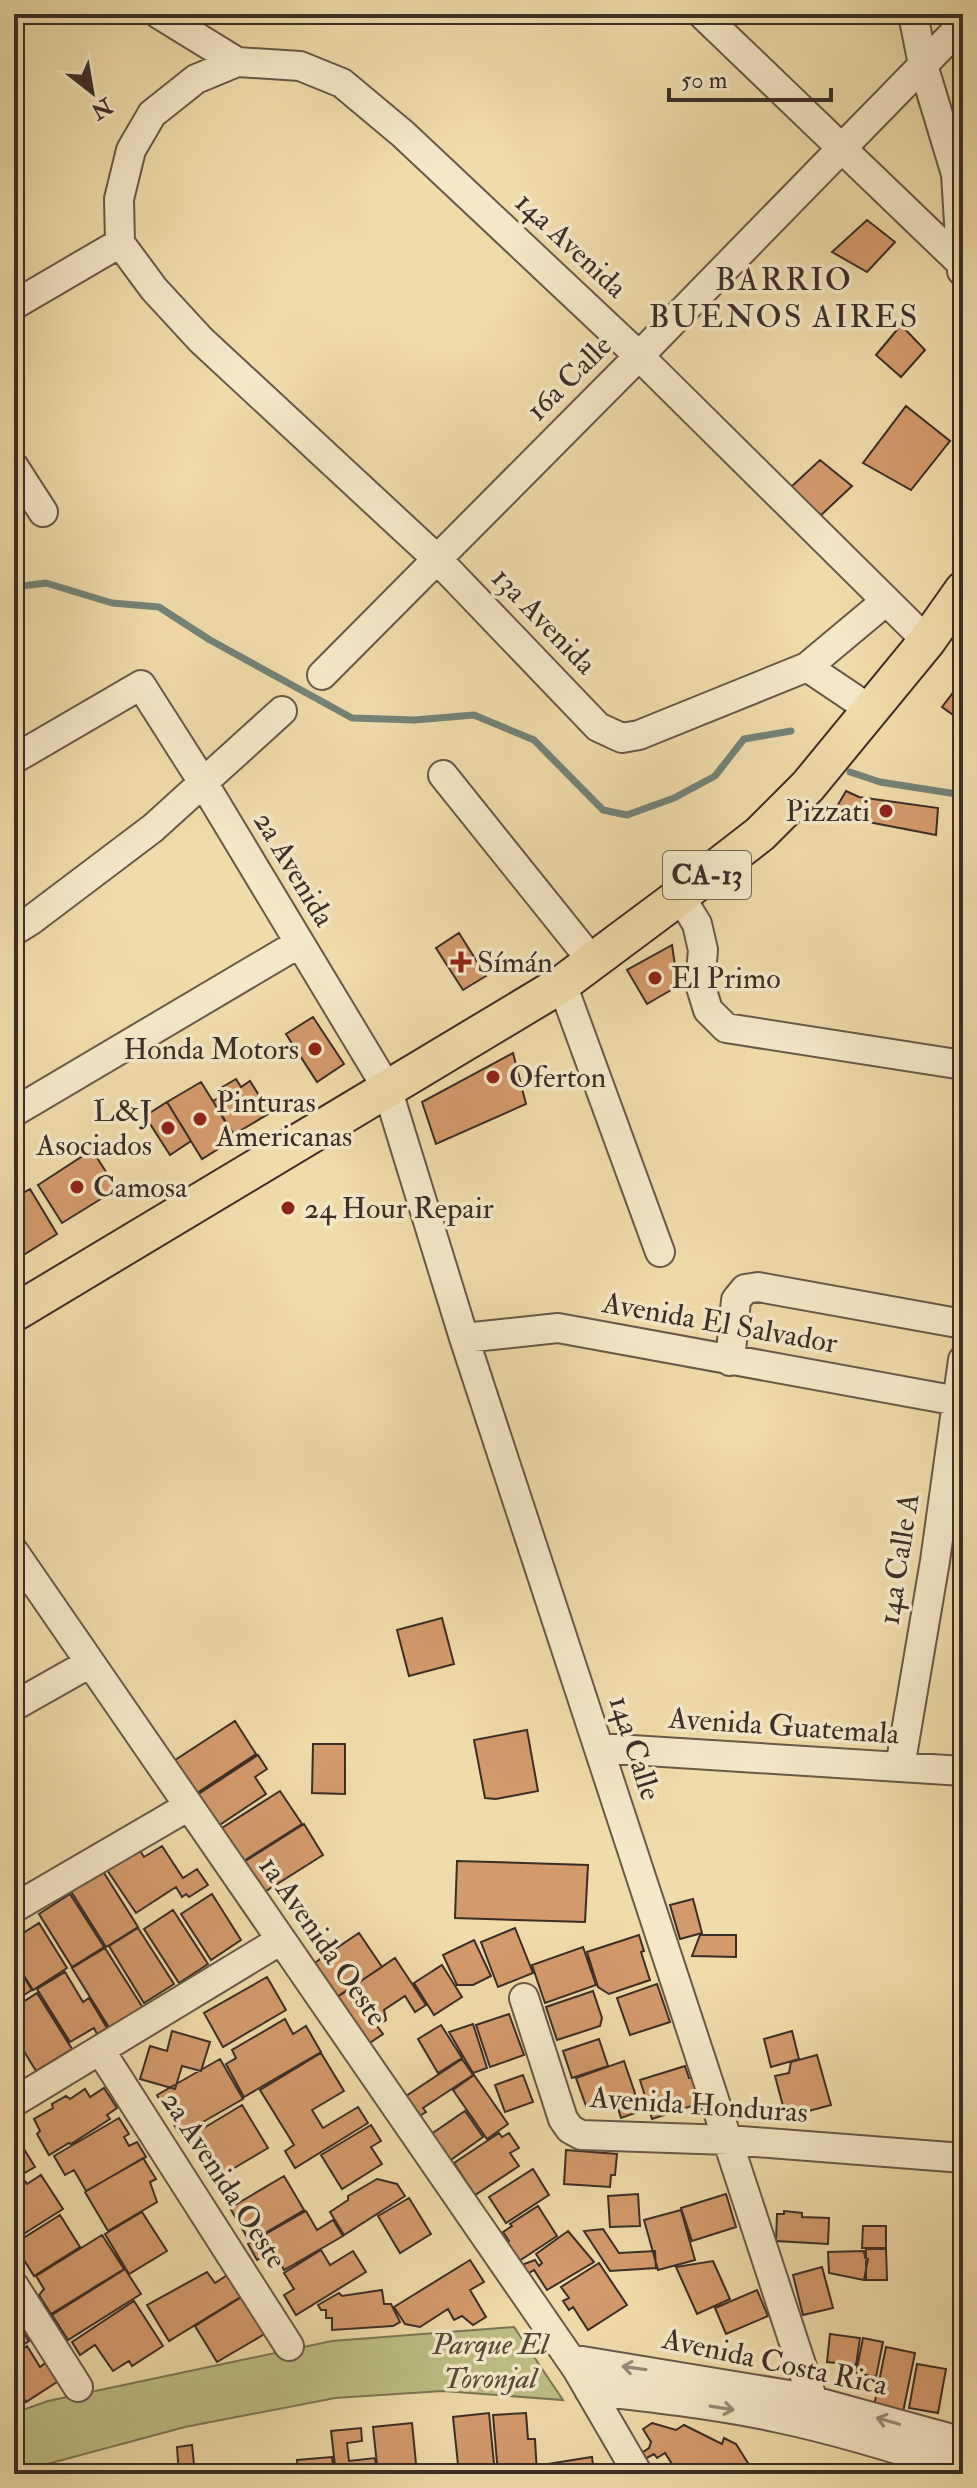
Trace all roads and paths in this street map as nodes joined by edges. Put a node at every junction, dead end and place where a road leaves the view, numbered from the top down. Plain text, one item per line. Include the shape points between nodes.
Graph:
1 (159, 14) edge
2 (702, 14) edge
3 (913, 14) edge
4 (963, 24) edge
5 (237, 62) junction
6 (923, 65) junction
7 (841, 147) junction
8 (959, 176) edge
9 (120, 243) junction
10 (961, 269) edge
11 (14, 305) edge
12 (639, 356) junction
13 (14, 467) edge
14 (43, 512) dead end
15 (437, 559) junction
16 (963, 590) edge
17 (886, 601) junction
18 (927, 641) junction
19 (807, 667) junction
20 (322, 675) dead end
21 (871, 710) junction
22 (282, 711) dead end
23 (14, 759) edge
24 (443, 775) dead end
25 (204, 784) junction
26 (680, 896) junction
27 (14, 931) edge
28 (298, 944) junction
29 (593, 962) junction
30 (562, 984) junction
31 (963, 1065) edge
32 (387, 1088) junction
33 (14, 1112) edge
34 (660, 1252) dead end
35 (14, 1313) edge
36 (963, 1324) edge
37 (464, 1338) junction
38 (963, 1360) edge
39 (730, 1361) junction
40 (960, 1401) edge
41 (14, 1552) edge
42 (90, 1663) junction
43 (14, 1706) edge
44 (600, 1748) junction
45 (900, 1767) junction
46 (963, 1771) edge
47 (189, 1806) junction
48 (14, 1908) edge
49 (281, 1940) junction
50 (524, 1998) dead end
51 (100, 2050) junction
52 (14, 2102) edge
53 (729, 2140) junction
54 (963, 2158) edge
55 (14, 2286) edge
56 (289, 2346) dead end
57 (579, 2373) junction
58 (78, 2387) dead end
59 (813, 2401) junction
60 (822, 2428) junction
61 (963, 2442) edge
62 (963, 2470) edge
63 (638, 2474) edge

1 - 5 street
2 - 7 street
3 - 6 street
4 - 6 street, 16a Calle
5 - 9 street via 196,79 152,114 131,150 119,199
5 - 12 street, 14a Avenida via 300,66 342,83
6 - 7 street, 16a Calle
6 - 8 street
7 - 10 street
7 - 12 street, 16a Calle
8 - 10 street
9 - 11 street
9 - 15 street, 13a Avenida via 201,340
12 - 15 street, 16a Calle
12 - 17 street, 14a Avenida
13 - 14 street
15 - 19 street, 13a Avenida via 598,727 622,738
15 - 20 street, 16a Calle
16 - 18 main road, CA-13
17 - 18 street, 14a Avenida
17 - 19 street, 13a Avenida
18 - 21 main road, CA-13
19 - 21 street
21 - 26 main road, CA-13 via 760,834
22 - 25 street
23 - 25 street, 2a Avenida via 141,685
24 - 29 street
25 - 27 street
25 - 28 street, 2a Avenida
26 - 29 main road, CA-13
26 - 31 street via 697,924 703,950 700,984 708,1010 726,1028
28 - 32 street, 2a Avenida
28 - 33 street
29 - 30 main road, CA-13
30 - 32 main road, CA-13
30 - 34 street
32 - 35 main road, CA-13
32 - 37 street, 14a Calle
36 - 39 street via 758,1287 745,1289 736,1300
37 - 39 street, Avenida El Salvador via 558,1328
37 - 44 street, 14a Calle
38 - 40 street, 14a Calle A
39 - 40 street, Avenida El Salvador
40 - 45 street, 14a Calle A
41 - 42 street, 1a Avenida Oeste
42 - 43 street
42 - 47 street, 1a Avenida Oeste
44 - 45 street, Avenida Guatemala
44 - 53 street, 14a Calle
45 - 46 street, Avenida Guatemala
47 - 48 street
47 - 49 street, 1a Avenida Oeste
49 - 51 street
49 - 57 street, 1a Avenida Oeste
50 - 53 street, Avenida Honduras via 570,2129 581,2135
51 - 52 street
51 - 56 street, 2a Avenida Oeste
53 - 54 street, Avenida Honduras
53 - 59 street, 14a Calle
55 - 58 street
59 -> 57 street, Avenida Costa Rica via 729,2384
57 -> 60 street, Avenida Costa Rica
57 - 63 street, 1a Avenida Oeste
59 - 60 street, 14a Calle
61 -> 59 street, Avenida Costa Rica
60 - 62 street, Avenida Costa Rica

